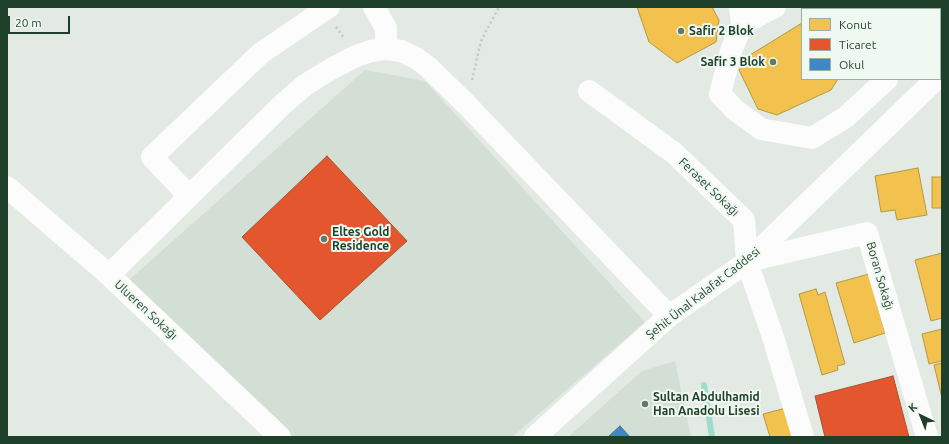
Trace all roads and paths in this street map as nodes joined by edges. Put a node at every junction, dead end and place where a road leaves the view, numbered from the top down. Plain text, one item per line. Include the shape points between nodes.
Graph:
1 (374, 7) edge
2 (500, 7) edge
3 (775, 7) edge
4 (327, 8) edge
5 (741, 16) edge
6 (386, 49) junction
7 (356, 56) junction
8 (886, 80) edge
9 (935, 80) edge
10 (589, 91) dead end
11 (466, 104) junction
12 (7, 187) edge
13 (189, 196) junction
14 (747, 262) junction
15 (108, 275) junction
16 (669, 316) junction
17 (280, 437) edge
18 (535, 437) edge
19 (803, 437) edge
20 (927, 437) edge

1 - 6 street via 386,28
2 - 11 path via 481,42
3 - 5 street
4 - 7 path
4 - 13 street via 261,53 152,157
5 - 8 street via 720,94 734,109 761,129 812,138 846,117
6 - 7 street
6 - 11 street via 401,51 428,66
7 - 13 street via 305,85
9 - 14 street, Şehit Ünal Kalafat Caddesi
10 - 14 street, Feraset Sokağı via 674,153 744,220
11 - 16 street
12 - 15 street, Ulueren Sokağı
13 - 15 street
14 - 16 street, Şehit Ünal Kalafat Caddesi
14 - 19 street, Feraset Sokağı
14 - 20 street, Boran Sokağı via 867,233
15 - 17 street, Ulueren Sokağı
16 - 18 street, Şehit Ünal Kalafat Caddesi

